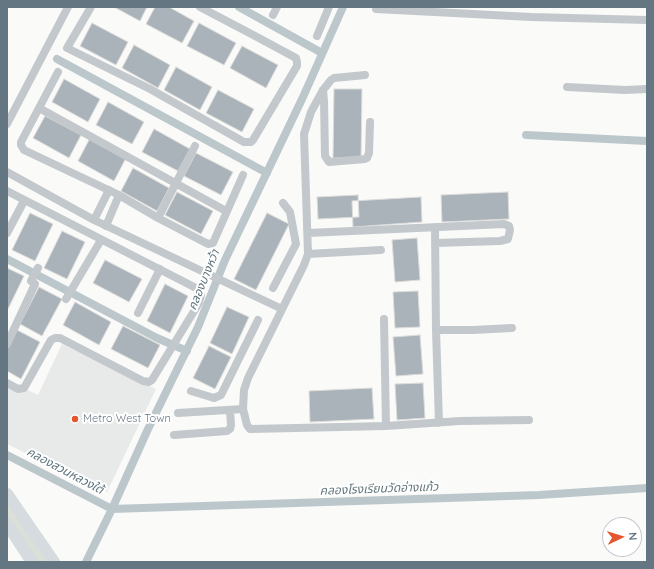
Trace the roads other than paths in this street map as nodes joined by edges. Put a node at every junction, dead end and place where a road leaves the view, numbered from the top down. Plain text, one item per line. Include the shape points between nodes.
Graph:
1 (68, 7) edge
2 (200, 7) edge
3 (329, 7) edge
4 (89, 8) edge
5 (376, 9) dead end
6 (647, 20) edge
7 (316, 36) dead end
8 (58, 72) dead end
9 (365, 75) dead end
10 (567, 87) dead end
11 (647, 89) edge
12 (323, 90) junction
13 (39, 108) junction
14 (370, 122) dead end
15 (7, 124) edge
16 (196, 146) dead end
17 (7, 172) edge
18 (242, 175) dead end
19 (177, 184) junction
20 (109, 190) junction
21 (7, 191) edge
22 (119, 195) junction
23 (24, 201) junction
24 (283, 203) dead end
25 (67, 205) junction
26 (226, 211) junction
27 (60, 218) junction
28 (158, 218) junction
29 (94, 220) junction
30 (106, 226) junction
31 (435, 227) junction
32 (308, 232) junction
33 (7, 234) edge
34 (101, 240) junction
35 (435, 243) junction
36 (381, 250) dead end
37 (308, 254) junction
38 (37, 269) dead end
39 (160, 269) junction
40 (273, 288) dead end
41 (67, 297) dead end
42 (282, 309) junction
43 (138, 313) dead end
44 (258, 320) dead end
45 (384, 320) dead end
46 (512, 328) dead end
47 (436, 330) junction
48 (7, 344) edge
49 (7, 383) edge
50 (191, 391) dead end
51 (243, 409) junction
52 (230, 410) junction
53 (178, 413) dead end
54 (529, 420) dead end
55 (439, 423) junction
56 (386, 426) junction
57 (174, 435) dead end
58 (7, 494) edge
59 (8, 527) edge
60 (32, 562) edge
61 (54, 562) edge

1 - 15 street
2 - 4 street via 296,58 296,66 251,142 244,142 150,89 67,48
3 - 7 street
5 - 6 street
8 - 13 street
9 - 12 street via 334,78
10 - 11 street
12 - 14 street via 325,156 329,162 367,158
12 - 32 street via 311,112 304,134
13 - 19 street
13 - 20 street via 21,142 24,150
16 - 19 street
17 - 25 street
18 - 26 street
19 - 26 street
19 - 28 street
20 - 22 street
20 - 29 street
21 - 23 street
22 - 28 street
22 - 30 street
23 - 27 street
23 - 33 street
24 - 40 street via 290,212 296,244
25 - 27 street
25 - 29 street
26 - 28 street via 211,244
27 - 34 street
29 - 30 street
30 - 42 street
31 - 32 street
31 - 35 street
31 - 35 street via 504,224 509,226 510,230 508,239 505,240
32 - 37 street
34 - 39 street
34 - 41 street
35 - 47 street
36 - 37 street
37 - 42 street
38 - 48 street via 30,279 36,284
39 - 43 street
39 - 49 street via 198,288 201,295 199,303 152,380 146,382 60,338 55,338 51,340 24,388 20,389
42 - 51 street via 248,378 244,390
44 - 50 street via 221,395 214,398
45 - 56 street
46 - 47 street
47 - 55 street
51 - 52 street
51 - 56 street via 250,429
52 - 53 street
52 - 57 street via 231,425 227,431
54 - 55 street
55 - 56 street
58 - 61 main road
59 - 60 main road

